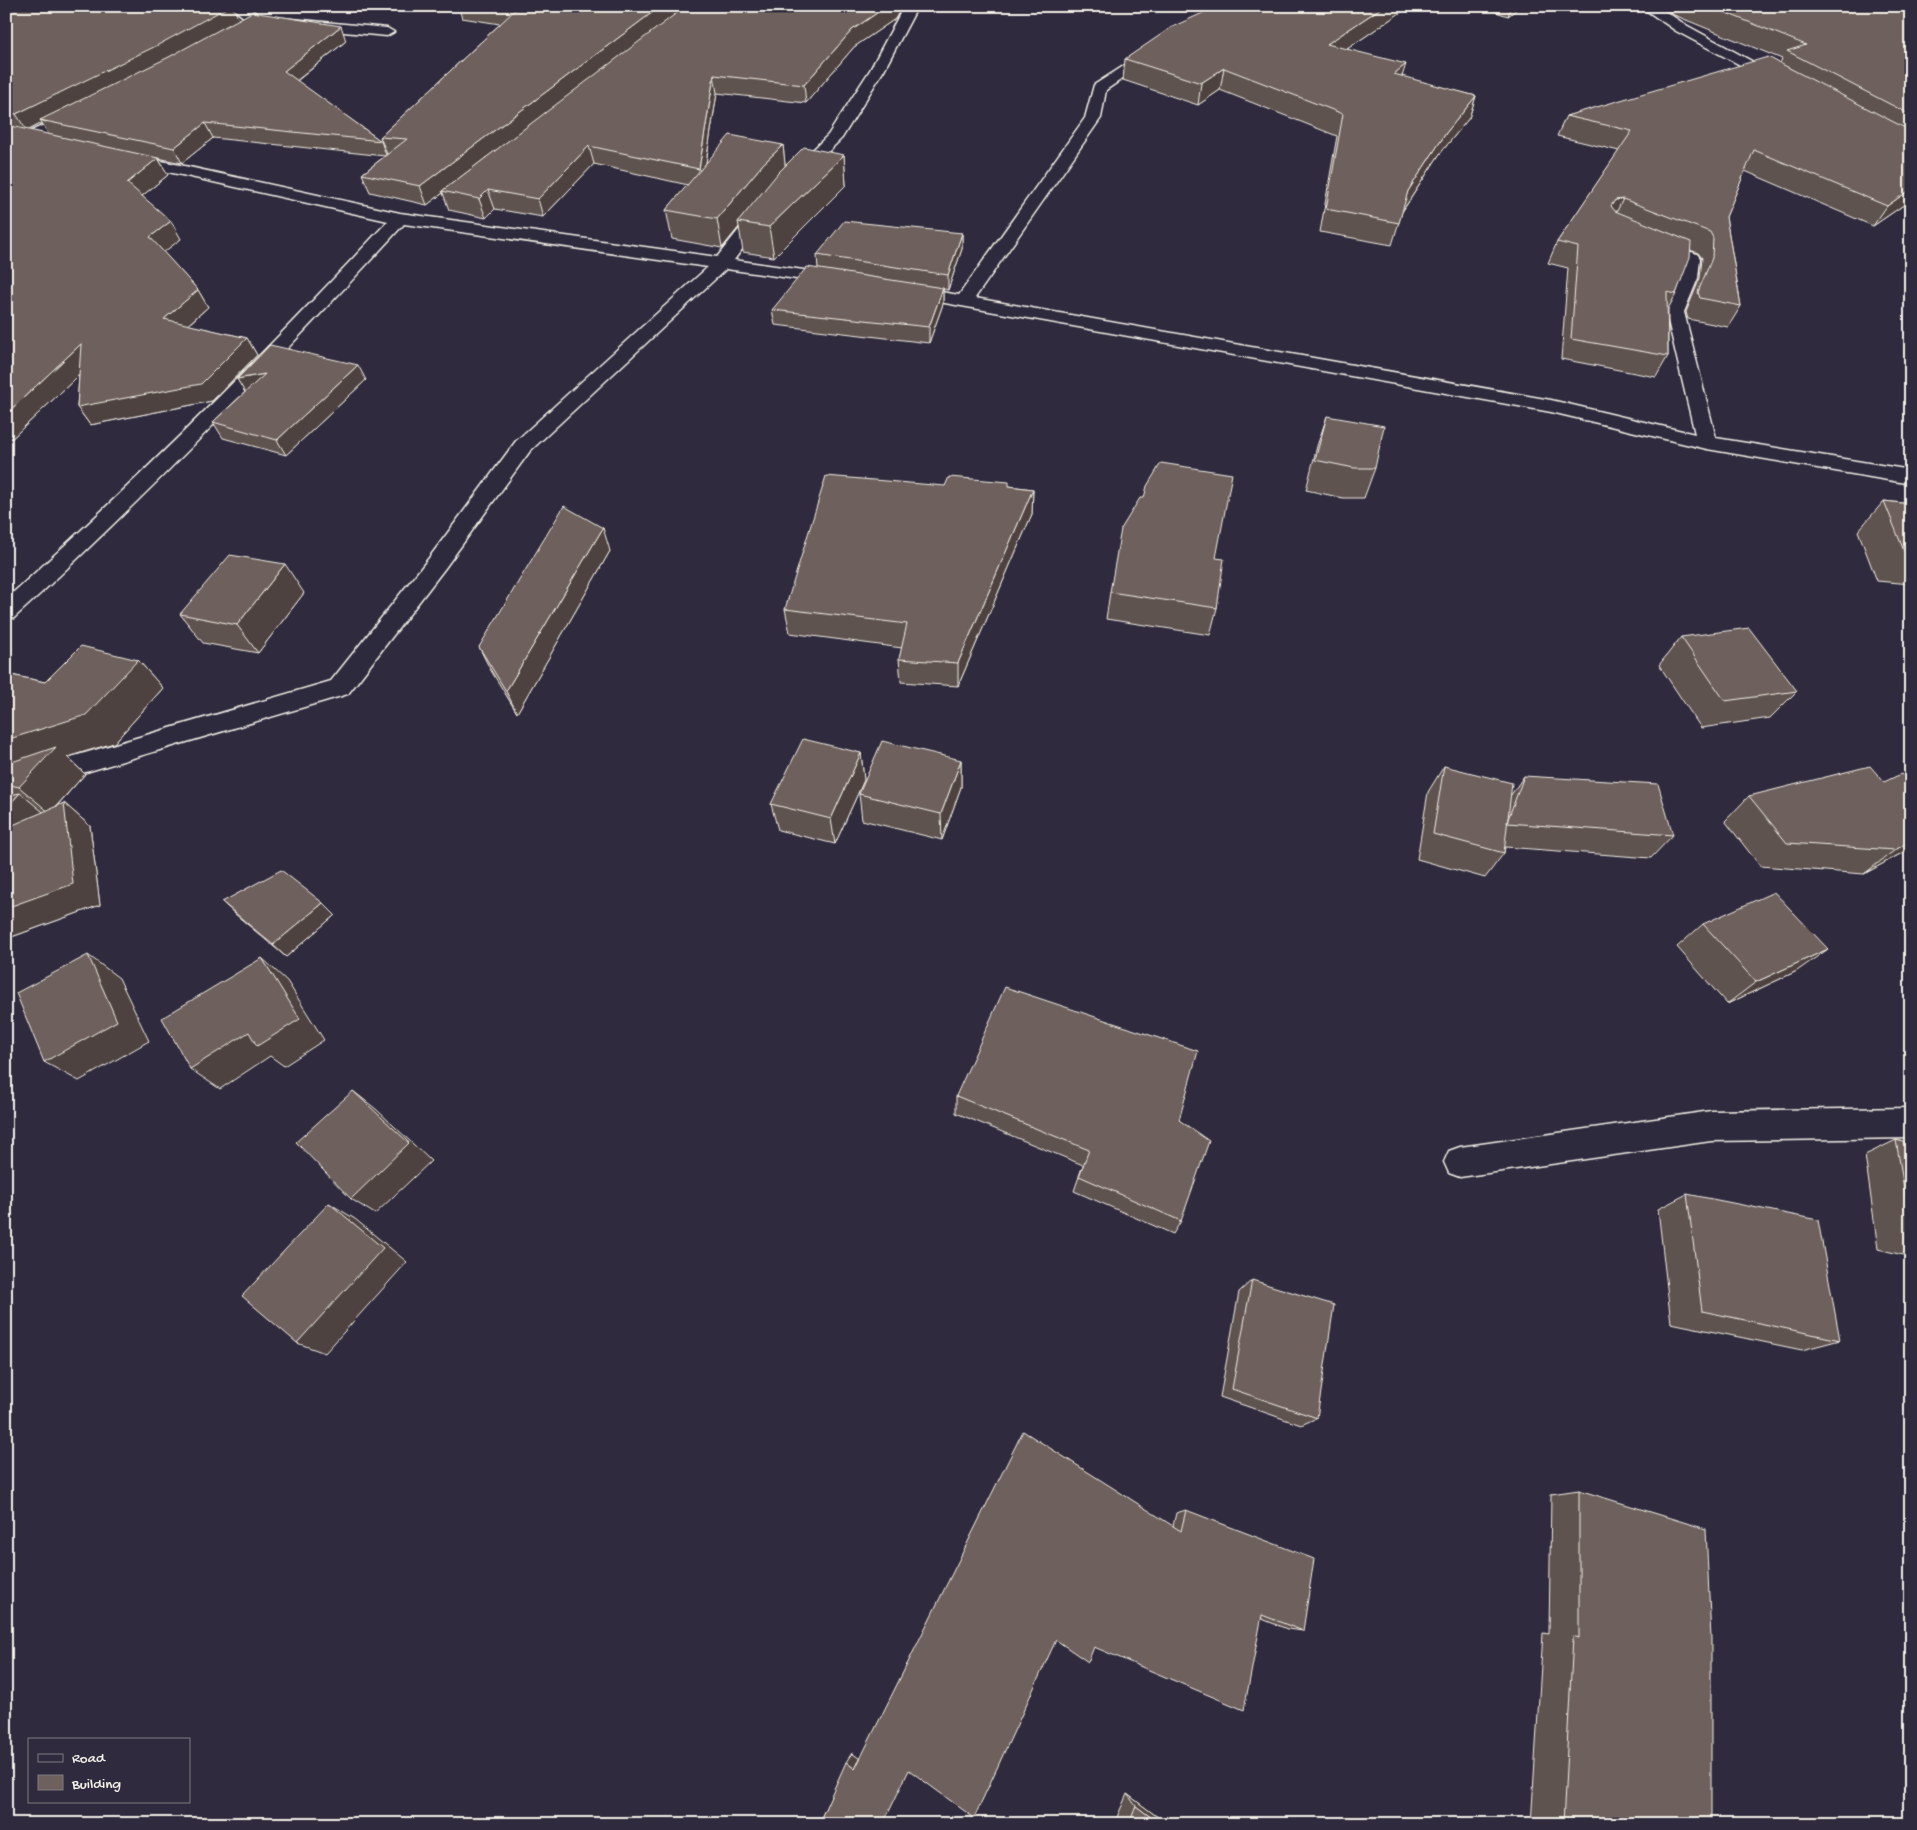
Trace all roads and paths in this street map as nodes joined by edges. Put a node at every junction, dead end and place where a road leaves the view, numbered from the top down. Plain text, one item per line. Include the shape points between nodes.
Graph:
1 (238, 6) edge
2 (911, 6) edge
3 (1647, 6) edge
4 (256, 20) junction
5 (239, 29) edge
6 (387, 32) dead end
7 (1172, 38) edge
8 (1792, 87) edge
9 (92, 106) edge
10 (13, 134) edge
11 (32, 137) junction
12 (61, 143) edge
13 (109, 154) edge
14 (436, 208) dead end
15 (400, 218) junction
16 (421, 220) junction
17 (1638, 237) edge
18 (722, 263) junction
19 (855, 282) edge
20 (892, 288) edge
21 (963, 302) junction
22 (1706, 442) junction
23 (1911, 477) edge
24 (6, 612) edge
25 (6, 789) edge
26 (1911, 1123) edge
27 (1460, 1162) dead end

1 - 4 street
2 - 18 street via 877,70 834,138 777,194
3 - 8 street
4 - 5 street
4 - 6 street
7 - 21 street via 1099,88 1093,118
9 - 11 street
10 - 11 street
11 - 12 street
13 - 15 street
14 - 16 street
15 - 16 street
15 - 24 street via 273,354 87,540
16 - 18 street
17 - 22 street via 1691,258 1689,278 1675,312
18 - 19 street
18 - 25 street via 523,446 339,688 32,778
20 - 21 street
21 - 22 street via 1551,406
22 - 23 street
26 - 27 street via 1711,1126

